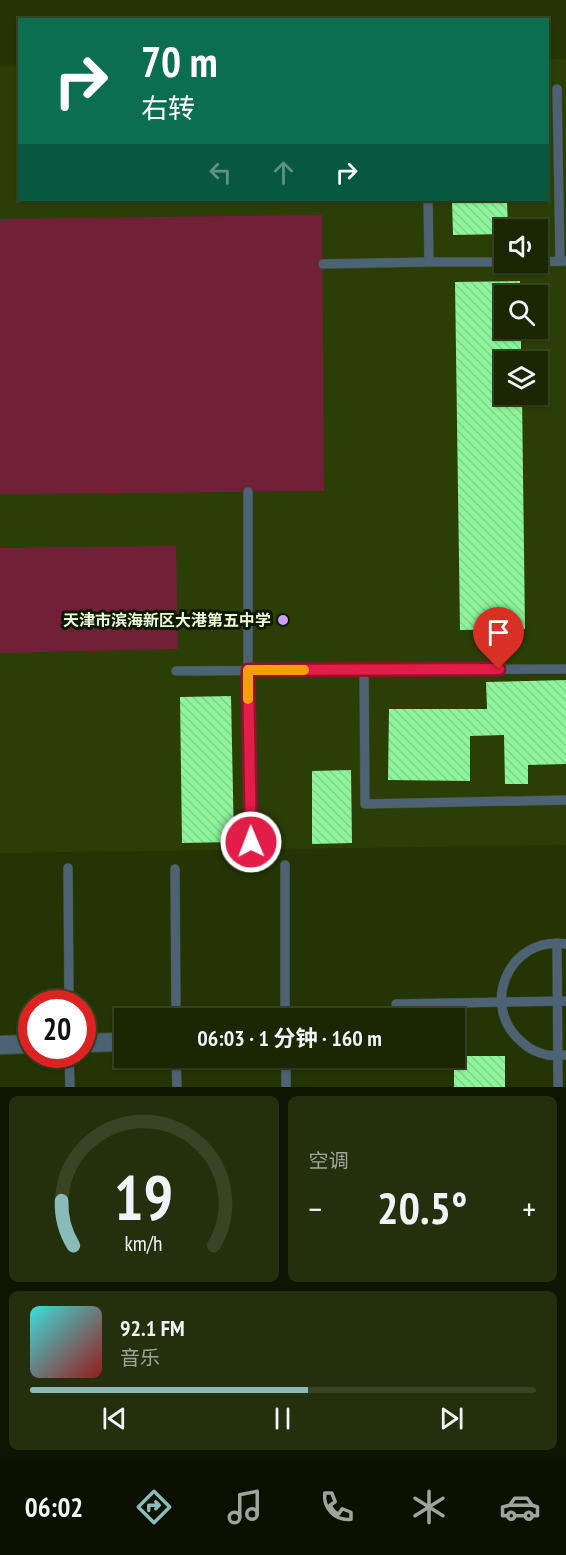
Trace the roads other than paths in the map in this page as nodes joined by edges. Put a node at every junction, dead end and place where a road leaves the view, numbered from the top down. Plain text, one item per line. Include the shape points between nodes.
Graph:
1 (557, 89) dead end
2 (428, 201) edge
3 (563, 261) edge
4 (429, 262) junction
5 (494, 262) edge
6 (548, 262) edge
7 (322, 264) dead end
8 (248, 492) dead end
9 (566, 669) edge
10 (248, 670) junction
11 (364, 670) junction
12 (176, 671) dead end
13 (566, 800) edge
14 (251, 842) dead end
15 (285, 865) dead end
16 (68, 868) dead end
17 (175, 869) dead end
18 (561, 944) edge
19 (69, 990) edge
20 (561, 1001) edge
21 (501, 1002) junction
22 (396, 1004) dead end
23 (176, 1008) edge
24 (285, 1008) edge
25 (114, 1042) edge
26 (96, 1043) edge
27 (18, 1044) edge
28 (0, 1045) edge
29 (562, 1055) edge
30 (69, 1068) edge
31 (176, 1068) edge
32 (286, 1068) edge
33 (70, 1087) edge
34 (177, 1087) edge
35 (286, 1087) edge
36 (558, 1087) edge

1 - 3 lane
2 - 4 lane
3 - 6 lane
4 - 5 lane
4 - 7 lane
8 - 10 lane
9 - 11 lane
10 - 11 lane
10 - 12 lane
10 - 14 lane
11 - 13 lane via 364,804
15 - 24 lane
16 - 19 lane
17 - 23 lane
18 - 20 lane
18 - 21 lane via 539,946 523,954 503,983
20 - 21 lane
20 - 29 lane
21 - 22 lane
21 - 29 lane via 504,1019 514,1036 529,1048 547,1055
25 - 26 street
27 - 28 street
29 - 36 lane
30 - 33 lane
31 - 34 lane
32 - 35 lane

